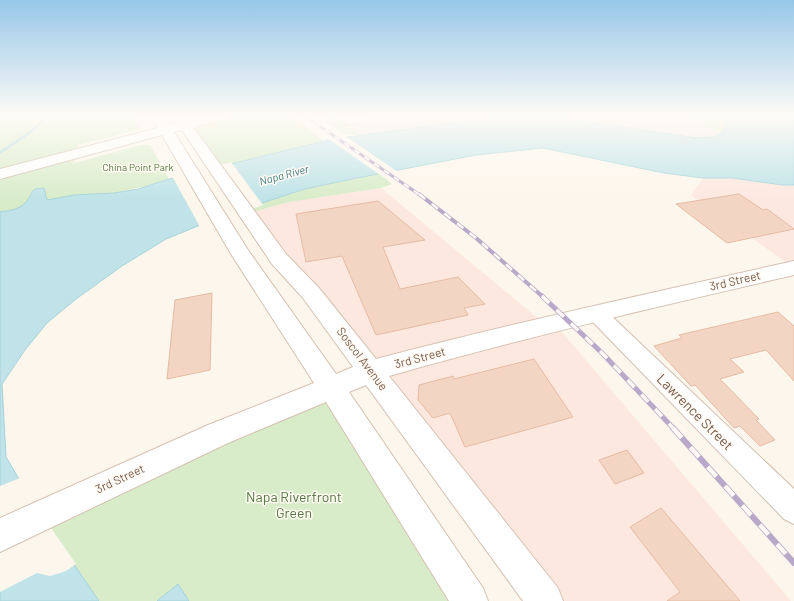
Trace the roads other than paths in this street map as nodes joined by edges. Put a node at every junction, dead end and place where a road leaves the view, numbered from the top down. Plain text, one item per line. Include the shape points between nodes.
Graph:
1 (113, 144) edge
2 (173, 144) edge
3 (198, 144) edge
4 (0, 174) edge
5 (794, 268) edge
6 (597, 314) junction
7 (371, 371) junction
8 (330, 386) junction
9 (794, 509) edge
10 (0, 535) edge
11 (470, 601) edge
12 (545, 601) edge

1 - 4 main road
2 - 8 main road via 221,222
3 - 7 main road, Soscol Avenue via 271,249 312,293
5 - 6 main road, 3rd Street
6 - 7 main road, 3rd Street
6 - 9 street, Lawrence Street
7 - 8 main road, 3rd Street
7 - 12 main road, Soscol Avenue
8 - 10 main road, 3rd Street via 218,434
8 - 11 main road

